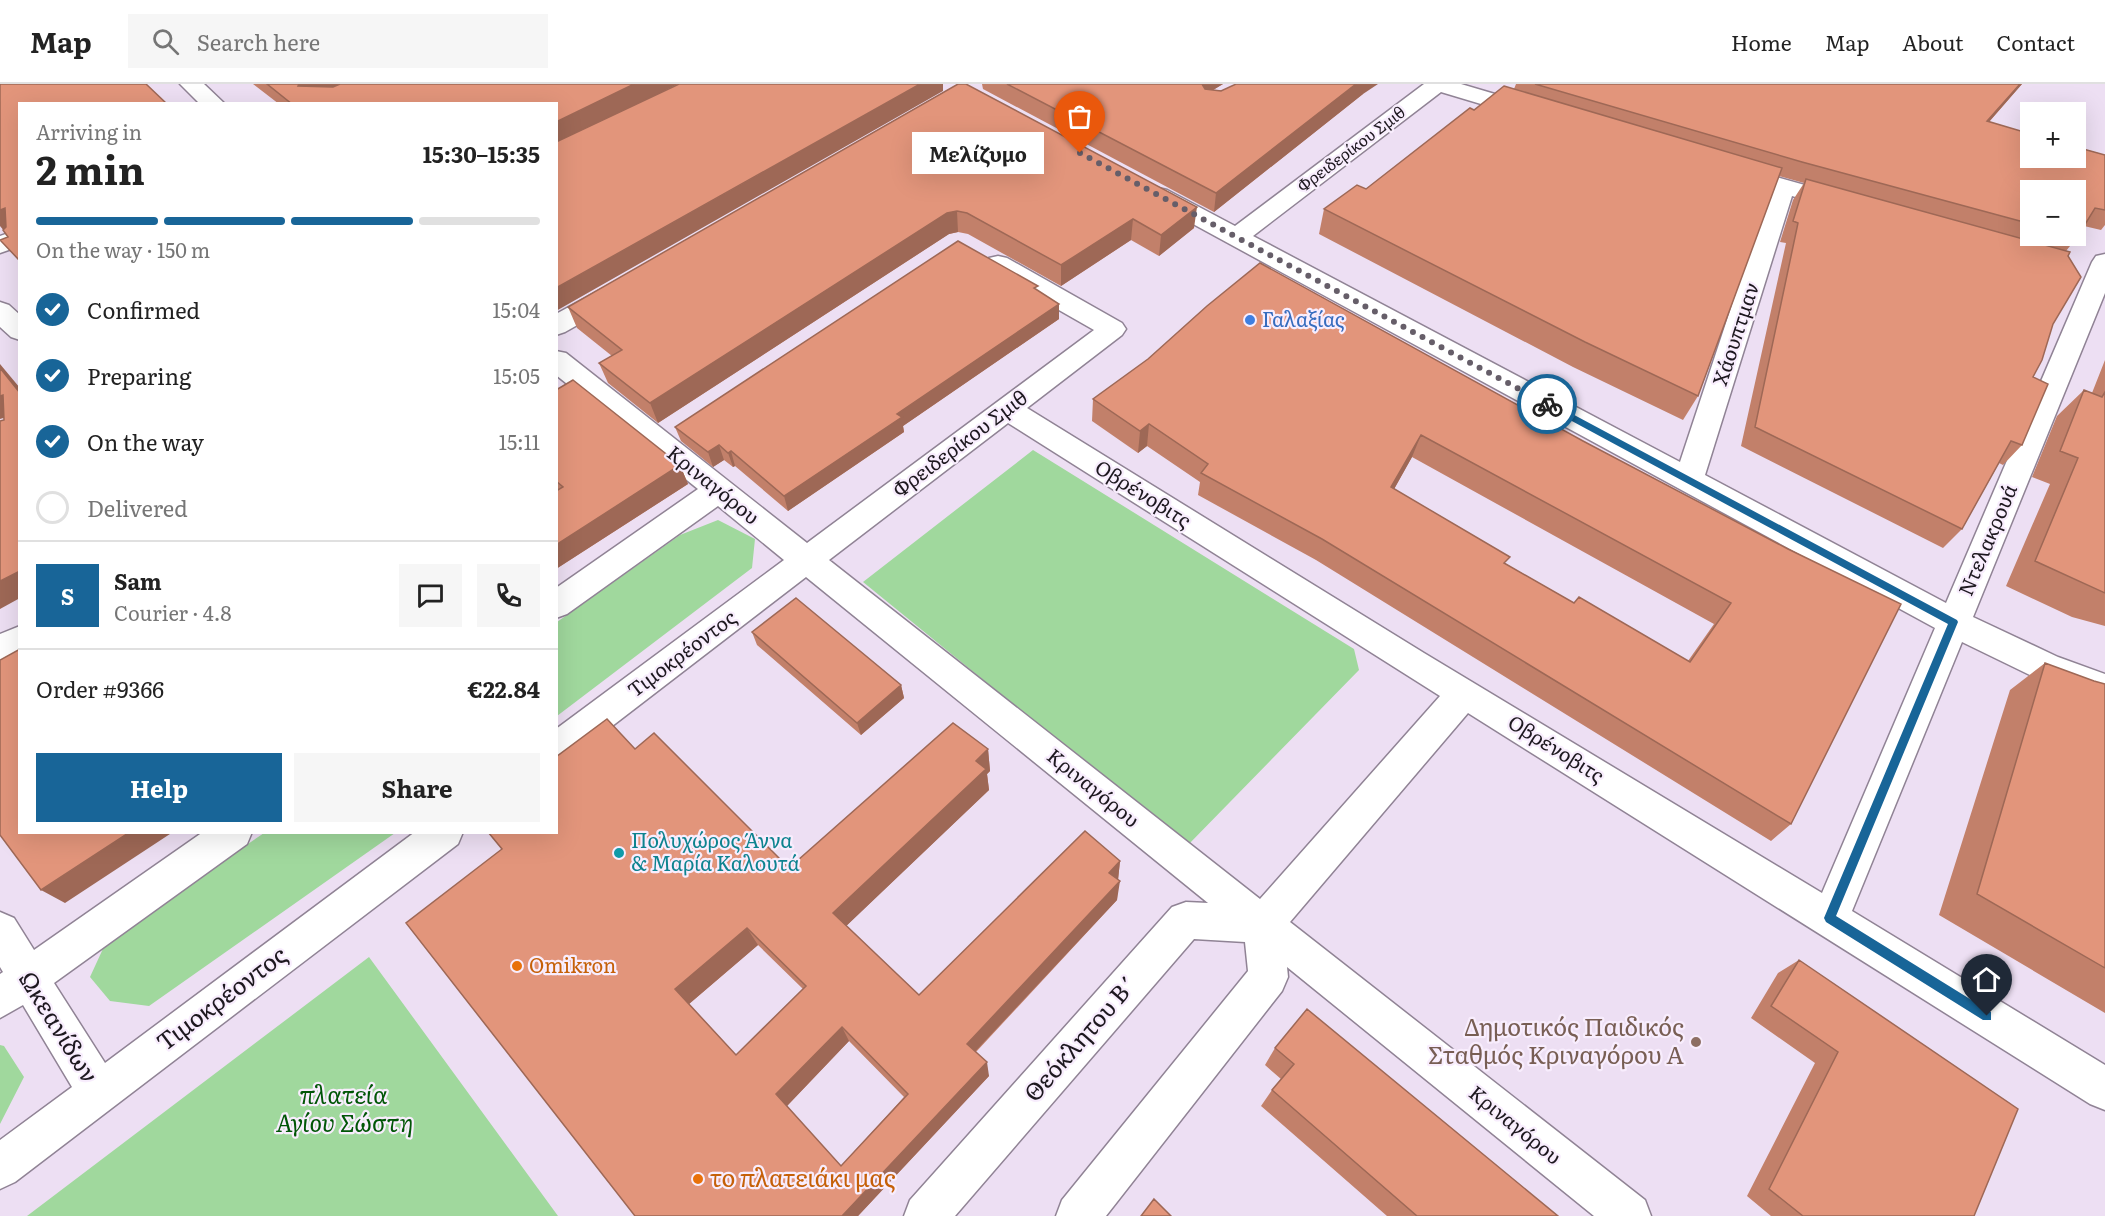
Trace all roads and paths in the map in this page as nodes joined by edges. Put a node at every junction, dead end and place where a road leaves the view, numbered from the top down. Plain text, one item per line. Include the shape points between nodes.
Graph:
1 (191, 84) edge
2 (1438, 84) edge
3 (212, 102) edge
4 (1553, 118) edge
5 (1714, 166) edge
6 (1132, 181) edge
7 (1783, 187) junction
8 (1862, 209) edge
9 (1236, 237) junction
10 (18, 238) edge
11 (0, 245) edge
12 (979, 253) edge
13 (2097, 270) edge
14 (628, 285) edge
15 (0, 311) edge
16 (558, 325) edge
17 (18, 329) edge
18 (558, 361) edge
19 (1007, 408) junction
20 (1689, 480) junction
21 (719, 490) junction
22 (807, 560) junction
23 (558, 604) edge
24 (1953, 622) junction
25 (18, 640) edge
26 (0, 650) edge
27 (2105, 689) edge
28 (1464, 693) junction
29 (558, 747) edge
30 (231, 834) edge
31 (442, 834) edge
32 (1830, 918) junction
33 (1263, 924) junction
34 (0, 931) edge
35 (14, 988) edge
36 (2105, 1089) edge
37 (99, 1092) junction
38 (0, 1167) edge
39 (926, 1216) edge
40 (1078, 1216) edge
41 (1629, 1216) edge

1 - 3 street
2 - 4 street
2 - 9 street, Φρειδερίκου Σμιθ
5 - 7 street
6 - 9 street
7 - 8 street
7 - 20 street, Χάουπτμαν
9 - 20 street
10 - 11 street
12 - 19 street, Φρειδερίκου Σμιθ via 1113,329
13 - 24 street, Ντελακρουά
14 - 16 street
15 - 17 street
18 - 21 street, Κριναγόρου via 667,434
19 - 22 street, Φρειδερίκου Σμιθ
19 - 28 street, Οβρένοβιτς
20 - 24 street
21 - 22 street, Κριναγόρου
21 - 23 street
22 - 29 street, Τιμοκρέοντος
22 - 33 street, Κριναγόρου
24 - 27 street via 2046,667
24 - 32 street, Ντελακρουά
25 - 26 street
28 - 32 street, Οβρένοβιτς
28 - 33 street
30 - 35 street
31 - 37 street, Τιμοκρέοντος
32 - 36 street, Οβρένοβιτς
33 - 39 street, Θεόκλητου Β΄ via 1186,920
33 - 40 street via 1268,977
33 - 41 street, Κριναγόρου
34 - 35 street, Ωκεανίδων
35 - 37 street, Ωκεανίδων
37 - 38 street, Τιμοκρέοντος

